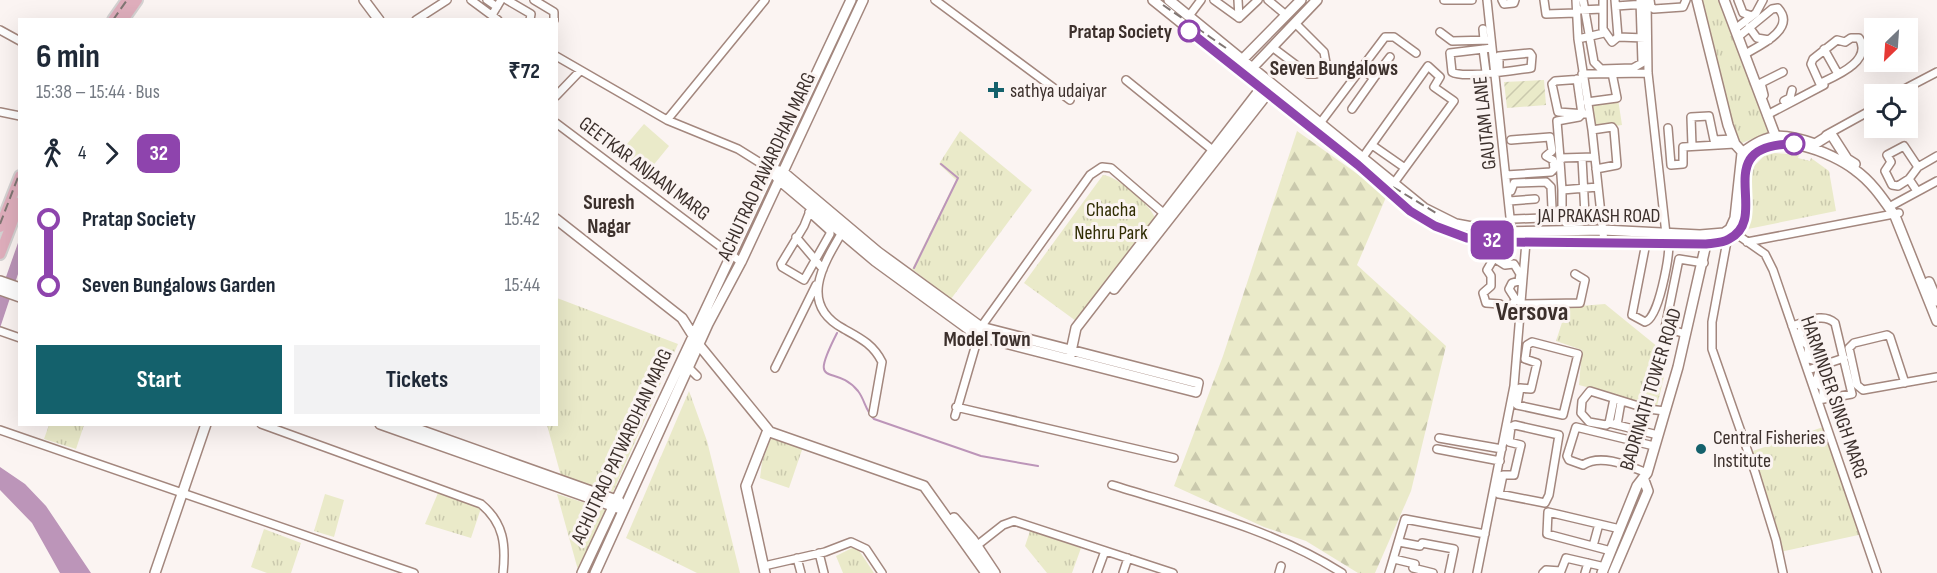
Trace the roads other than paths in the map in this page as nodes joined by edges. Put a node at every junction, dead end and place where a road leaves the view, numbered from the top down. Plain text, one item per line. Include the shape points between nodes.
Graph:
1 (126, 0) edge
2 (137, 0) edge
3 (364, 0) edge
4 (447, 0) edge
5 (471, 0) edge
6 (487, 0) edge
7 (507, 0) edge
8 (523, 0) edge
9 (534, 0) edge
10 (765, 0) edge
11 (850, 0) edge
12 (863, 0) edge
13 (935, 0) edge
14 (1153, 0) edge
15 (1169, 0) edge
16 (1201, 0) edge
17 (1214, 0) edge
18 (1238, 0) edge
19 (1258, 0) edge
20 (1268, 0) edge
21 (1301, 0) edge
22 (1317, 0) edge
23 (1444, 0) edge
24 (1472, 0) edge
25 (1487, 0) edge
26 (1502, 0) edge
27 (1515, 0) edge
28 (1544, 0) edge
29 (1576, 0) edge
30 (1583, 0) edge
31 (1603, 0) edge
32 (1686, 0) edge
33 (1697, 0) edge
34 (1738, 0) edge
35 (1762, 0) edge
36 (1726, 1) edge
37 (1645, 2) edge
38 (499, 3) edge
39 (1616, 3) edge
40 (1178, 7) junction
41 (519, 8) junction
42 (1602, 9) junction
43 (1584, 10) junction
44 (1576, 11) junction
45 (1286, 15) junction
46 (1171, 16) junction
47 (1189, 16) junction
48 (1752, 16) junction
49 (114, 18) edge
50 (124, 18) edge
51 (378, 18) edge
52 (419, 18) edge
53 (494, 18) edge
54 (530, 18) edge
55 (554, 18) edge
56 (1239, 18) junction
57 (1295, 23) junction
58 (1749, 27) junction
59 (1483, 29) dead end
60 (0, 30) edge
61 (1440, 32) dead end
62 (1604, 33) junction
63 (1736, 33) junction
64 (1589, 36) junction
65 (1618, 37) junction
66 (1645, 38) junction
67 (1578, 39) junction
68 (18, 40) edge
69 (1769, 40) junction
70 (1489, 43) junction
71 (1272, 47) junction
72 (1484, 49) junction
73 (1824, 49) junction
74 (1416, 53) dead end
75 (1745, 54) junction
76 (558, 57) edge
77 (1390, 57) dead end
78 (1243, 59) junction
79 (1254, 66) junction
80 (1361, 69) junction
81 (580, 70) junction
82 (1497, 71) junction
83 (1486, 72) junction
84 (1783, 72) dead end
85 (1937, 72) edge
86 (1648, 73) junction
87 (1612, 74) junction
88 (1838, 74) junction
89 (1374, 78) junction
90 (1581, 78) junction
91 (1126, 81) dead end
92 (1822, 83) junction
93 (1914, 84) edge
94 (1265, 90) junction
95 (558, 94) edge
96 (1070, 100) dead end
97 (1587, 102) junction
98 (1352, 109) dead end
99 (1768, 111) junction
100 (0, 112) edge
101 (1586, 114) junction
102 (1864, 114) edge
103 (18, 116) edge
104 (1560, 116) junction
105 (667, 120) junction
106 (1321, 122) junction
107 (558, 124) edge
108 (1668, 128) dead end
109 (1592, 130) junction
110 (1775, 135) junction
111 (1511, 140) dead end
112 (1734, 141) junction
113 (1372, 145) junction
114 (1692, 146) junction
115 (1814, 146) junction
116 (1217, 153) junction
117 (1746, 156) junction
118 (1937, 156) edge
119 (1595, 157) junction
120 (1363, 158) junction
121 (1582, 158) junction
122 (1562, 159) junction
123 (1918, 167) junction
124 (1405, 168) junction
125 (770, 169) junction
126 (1596, 169) junction
127 (781, 176) junction
128 (1506, 176) junction
129 (1910, 178) junction
130 (18, 181) edge
131 (1937, 181) edge
132 (1394, 183) junction
133 (1598, 187) junction
134 (1585, 188) junction
135 (1562, 190) junction
136 (1917, 191) junction
137 (1535, 199) dead end
138 (1510, 201) junction
139 (18, 207) edge
140 (810, 209) junction
141 (1894, 210) junction
142 (1167, 216) junction
143 (1514, 219) junction
144 (558, 221) edge
145 (0, 227) edge
146 (845, 227) junction
147 (1572, 227) junction
148 (1604, 230) junction
149 (1729, 234) junction
150 (1513, 236) junction
151 (796, 237) junction
152 (1671, 240) junction
153 (1526, 242) junction
154 (1604, 242) junction
155 (1747, 242) junction
156 (1646, 243) junction
157 (1706, 244) junction
158 (0, 254) edge
159 (731, 254) junction
160 (1679, 259) junction
161 (816, 260) junction
162 (741, 262) junction
163 (1704, 263) junction
164 (824, 269) junction
165 (1522, 273) junction
166 (1575, 274) dead end
167 (1923, 274) junction
168 (817, 282) junction
169 (1, 286) edge
170 (18, 288) edge
171 (18, 296) edge
172 (1937, 301) edge
173 (1521, 304) junction
174 (1937, 321) edge
175 (1802, 323) junction
176 (1792, 326) junction
177 (2, 331) edge
178 (979, 332) junction
179 (692, 334) junction
180 (1686, 334) junction
181 (18, 337) edge
182 (699, 345) junction
183 (1071, 352) junction
184 (1516, 357) junction
185 (1844, 358) junction
186 (1526, 359) junction
187 (680, 360) junction
188 (1818, 367) junction
189 (689, 368) junction
190 (775, 368) dead end
191 (1808, 370) junction
192 (698, 376) dead end
193 (1937, 377) edge
194 (1905, 383) junction
195 (1517, 387) junction
196 (1618, 400) junction
197 (1821, 400) junction
198 (956, 407) junction
199 (1647, 409) junction
200 (873, 412) dead end
201 (1664, 414) junction
202 (955, 416) dead end
203 (1609, 423) junction
204 (1617, 425) junction
205 (205, 426) edge
206 (266, 426) edge
207 (386, 426) edge
208 (408, 426) edge
209 (0, 430) edge
210 (768, 430) junction
211 (1641, 430) junction
212 (1658, 435) junction
213 (1439, 438) dead end
214 (1507, 441) junction
215 (1637, 441) junction
216 (1654, 446) junction
217 (1437, 449) dead end
218 (1502, 449) junction
219 (1174, 458) dead end
220 (1500, 461) junction
221 (1629, 466) junction
222 (1500, 475) junction
223 (1645, 477) junction
224 (1112, 484) dead end
225 (183, 491) junction
226 (614, 503) junction
227 (625, 507) junction
228 (1599, 524) junction
229 (1620, 529) junction
230 (1485, 534) junction
231 (1399, 542) junction
232 (1593, 546) junction
233 (974, 548) junction
234 (1105, 551) junction
235 (1611, 551) junction
236 (819, 553) junction
237 (797, 558) junction
238 (1128, 558) junction
239 (1394, 559) junction
240 (1588, 563) junction
241 (764, 569) edge
242 (1606, 571) edge
243 (155, 573) edge
244 (414, 573) edge
245 (503, 573) edge
246 (582, 573) edge
247 (595, 573) edge
248 (801, 573) edge
249 (824, 573) edge
250 (882, 573) edge
251 (986, 573) edge
252 (994, 573) edge
253 (1097, 573) edge
254 (1123, 573) edge
255 (1173, 573) edge
256 (1342, 573) edge
257 (1389, 573) edge
258 (1433, 573) edge
259 (1449, 573) edge
260 (1477, 573) edge
261 (1544, 573) edge
262 (1585, 573) edge
263 (1783, 573) edge
264 (1877, 573) edge

1 - 49 main road
2 - 50 main road
3 - 51 main road
4 - 52 street
5 - 53 street
6 - 38 street
7 - 41 street
8 - 41 street
9 - 55 street via 554,12
10 - 105 street
11 - 125 main road, ACHUTRAO PAWARDHAN MARG
12 - 127 main road, ACHUTRAO PAWARDHAN MARG
13 - 96 street
14 - 46 main road, JAI PRAKASH ROAD
15 - 40 main road, JAI PRAKASH ROAD
16 - 47 street
17 - 56 street
18 - 56 street
19 - 56 street
20 - 45 street
21 - 45 main road
22 - 57 main road
23 - 24 street
25 - 70 street, GAUTAM LANE
26 - 27 street via 1504,4
28 - 44 street via 1546,14
29 - 44 street
30 - 43 street
31 - 42 street
32 - 37 street via 1683,7 1654,9
33 - 112 main road
34 - 48 street via 1743,13
35 - 48 street
36 - 63 main road
37 - 39 street
37 - 66 street
38 - 53 street
39 - 65 street
40 - 46 main road
40 - 47 main road, JAI PRAKASH ROAD
41 - 54 street via 531,14
42 - 43 street
42 - 62 street
43 - 44 street
43 - 64 street
44 - 67 street
45 - 78 main road
46 - 94 main road, JAI PRAKASH ROAD
47 - 78 main road, JAI PRAKASH ROAD
48 - 63 street
57 - 71 main road
57 - 71 street via 1324,52 1326,63 1316,74 1308,74
58 - 63 street
58 - 69 street via 1757,38
58 - 69 street via 1778,8 1783,18 1776,35
59 - 70 street
60 - 68 street
61 - 70 street via 1452,42
62 - 64 street
62 - 65 street via 1612,42
63 - 75 main road
64 - 67 street
64 - 87 street via 1594,62
65 - 66 street
66 - 86 street
66 - 87 street via 1640,65
67 - 90 street
69 - 75 street
70 - 72 street
70 - 82 street, GAUTAM LANE
71 - 79 main road
72 - 83 street
72 - 83 street via 1449,55 1455,74
73 - 88 street
73 - 88 street via 1837,40 1845,42 1856,37 1862,42 1856,63
73 - 92 street via 1811,64
74 - 80 street via 1394,37 1385,37
75 - 99 main road
76 - 81 street
77 - 89 street
78 - 79 main road, JAI PRAKASH ROAD
79 - 106 main road, JAI PRAKASH ROAD
80 - 89 street
80 - 106 street
81 - 95 street
81 - 105 street
82 - 82 street via 1531,68 1532,56 1499,56
82 - 83 street
82 - 128 street, GAUTAM LANE
84 - 99 street via 1761,83
85 - 93 street
86 - 87 street
86 - 152 street
87 - 90 street
87 - 97 street via 1617,98
88 - 92 street
89 - 98 street
90 - 97 street
90 - 101 street
90 - 104 street via 1553,82
91 - 116 street
92 - 99 street via 1796,92
92 - 99 street
94 - 116 main road
94 - 150 main road, JAI PRAKASH ROAD via 1422,219 1457,235
97 - 101 street
99 - 110 main road
100 - 103 street
101 - 104 street
101 - 109 street
102 - 115 street via 1822,137
104 - 122 street via 1556,123
105 - 125 street via 738,149
106 - 120 main road, JAI PRAKASH ROAD
107 - 159 street, GEETKAR ANJAAN MARG
108 - 114 street via 1671,165 1683,164 1682,148
109 - 119 street
109 - 126 street via 1614,130 1617,165
110 - 115 main road
110 - 117 main road via 1759,140
111 - 128 street via 1550,137 1552,151 1546,156 1553,160 1554,170
112 - 114 street
112 - 114 street via 1713,139 1709,116 1691,117
112 - 117 main road
113 - 120 street
113 - 124 street
113 - 124 street via 1428,66 1440,77 1434,87 1454,101
115 - 117 main road via 1775,144
115 - 141 main road via 1855,170
115 - 141 main road via 1831,134 1847,159 1876,181
116 - 142 main road
117 - 149 main road
118 - 123 street
119 - 121 street
119 - 126 street
120 - 132 main road, JAI PRAKASH ROAD
121 - 122 street
121 - 134 street
122 - 135 street
123 - 129 street
123 - 129 street via 1904,146 1887,155 1891,162 1884,171 1892,185 1898,186
124 - 132 street
125 - 127 main road
125 - 159 main road, ACHUTRAO PAWARDHAN MARG
126 - 133 street
127 - 140 main road
127 - 146 main road
127 - 162 main road, ACHUTRAO PAWARDHAN MARG
128 - 138 street, GAUTAM LANE
129 - 136 street
130 - 145 main road
131 - 136 street
132 - 150 main road, JAI PRAKASH ROAD via 1444,219
133 - 134 street
133 - 148 street
134 - 135 street
134 - 147 street via 1585,217
135 - 147 street via 1562,219
136 - 141 street
137 - 138 street
138 - 143 street
138 - 143 street via 1514,183 1546,182 1551,187 1552,208 1547,216
138 - 150 street, GAUTAM LANE
139 - 158 main road
140 - 146 main road
140 - 151 street
140 - 161 street via 830,231
141 - 155 street
141 - 167 main road
142 - 178 street via 1125,178 1102,167 1080,185
142 - 183 main road via 1076,328
143 - 150 street
144 - 179 main road via 682,318
146 - 164 street
146 - 178 main road
147 - 148 main road, JAI PRAKASH ROAD
147 - 150 main road, JAI PRAKASH ROAD
148 - 152 main road, JAI PRAKASH ROAD
148 - 154 street
149 - 152 main road, JAI PRAKASH ROAD
149 - 155 street, HARMINDER SINGH MARG
149 - 157 main road, JAI PRAKASH ROAD
149 - 263 street via 1712,349 1755,471
150 - 153 main road, JAI PRAKASH ROAD
151 - 161 street
151 - 161 street via 782,267 804,279
152 - 156 main road, JAI PRAKASH ROAD
152 - 156 street via 1653,315 1645,322 1632,315
152 - 157 main road, JAI PRAKASH ROAD
152 - 160 street
153 - 154 main road, JAI PRAKASH ROAD
153 - 165 street
154 - 156 main road, JAI PRAKASH ROAD
155 - 176 street, HARMINDER SINGH MARG via 1765,254
157 - 163 main road, BADRINATH TOWER ROAD
159 - 162 street, GEETKAR ANJAAN MARG
159 - 179 main road, ACHUTRAO PAWARDHAN MARG
160 - 163 street
160 - 180 street via 1665,327
161 - 164 street
162 - 182 main road, ACHUTRAO PAWARDHAN MARG
163 - 180 main road, BADRINATH TOWER ROAD
164 - 168 street
165 - 165 street via 1514,264 1505,266 1494,258 1487,270 1491,286 1483,293 1486,303 1507,309 1515,300 1509,289
165 - 173 street
166 - 173 street via 1585,280 1580,303
167 - 172 main road
167 - 174 main road
168 - 190 street
168 - 200 street via 822,311 838,326 869,343 882,362
169 - 170 main road
169 - 171 main road
173 - 184 street
175 - 176 street
175 - 185 street via 1817,318 1833,321
175 - 188 street via 1800,338 1808,346 1807,356 1817,361
176 - 191 street, HARMINDER SINGH MARG
177 - 181 street
178 - 183 main road
178 - 198 street
179 - 182 main road
179 - 187 main road, ACHUTRAO PATWARDHAN MARG
180 - 201 main road, BADRINATH TOWER ROAD
182 - 189 main road, ACHUTRAO PATWARDHAN MARG
182 - 210 main road
183 - 183 main road via 1198,383 1196,392
184 - 186 street
184 - 195 street
185 - 188 street
185 - 197 street via 1852,394
186 - 195 street via 1537,363 1531,389
186 - 195 street via 1527,345 1532,342 1578,354 1563,415 1519,406
187 - 189 street
187 - 226 main road, ACHUTRAO PATWARDHAN MARG
188 - 191 street
188 - 197 street via 1816,382 1823,388
189 - 192 street
189 - 227 main road, ACHUTRAO PATWARDHAN MARG
191 - 197 street, HARMINDER SINGH MARG
193 - 194 street
194 - 194 street via 1863,390 1857,385 1849,348 1854,343 1887,335
195 - 214 street
196 - 199 street
196 - 203 street
196 - 203 street via 1590,391 1581,407 1584,419 1595,424
196 - 204 street
197 - 264 street, HARMINDER SINGH MARG
198 - 202 street
198 - 219 street
199 - 201 street
199 - 211 street
201 - 212 main road, BADRINATH TOWER ROAD
203 - 204 street
204 - 211 street
205 - 225 main road
206 - 245 street via 481,504 493,514 502,532
207 - 226 main road
208 - 226 main road
209 - 225 street
210 - 233 main road via 925,481
210 - 241 main road via 746,486
211 - 212 street
212 - 216 main road, BADRINATH TOWER ROAD
213 - 218 street
214 - 218 street
214 - 222 street via 1521,445 1514,476
214 - 222 street via 1515,425 1559,435 1548,501 1499,494
215 - 216 street
215 - 221 street
215 - 221 street via 1576,427 1567,456 1583,465 1595,459
216 - 223 main road, BADRINATH TOWER ROAD
217 - 220 street
218 - 220 street
220 - 222 street
221 - 223 street
222 - 230 street
223 - 229 main road, BADRINATH TOWER ROAD via 1637,486
223 - 242 main road via 1648,491
224 - 256 street via 1313,554
225 - 243 main road
225 - 244 street
226 - 227 main road
226 - 246 main road, ACHUTRAO PATWARDHAN MARG
227 - 247 main road, ACHUTRAO PATWARDHAN MARG
228 - 229 street
228 - 232 street
228 - 232 street via 1548,512 1547,534
229 - 235 main road, BADRINATH TOWER ROAD
230 - 231 street via 1405,519
230 - 260 street
231 - 239 street
231 - 259 street via 1454,549
232 - 235 street
233 - 234 street via 1014,521
233 - 251 main road
233 - 252 main road
234 - 238 street
234 - 253 street
235 - 242 main road, BADRINATH TOWER ROAD
236 - 237 street
236 - 249 street
236 - 250 street via 858,543
237 - 241 street
237 - 248 street
238 - 254 street
238 - 255 street
239 - 257 street
239 - 258 street
240 - 242 street
240 - 261 street via 1566,558 1561,571
240 - 262 street

